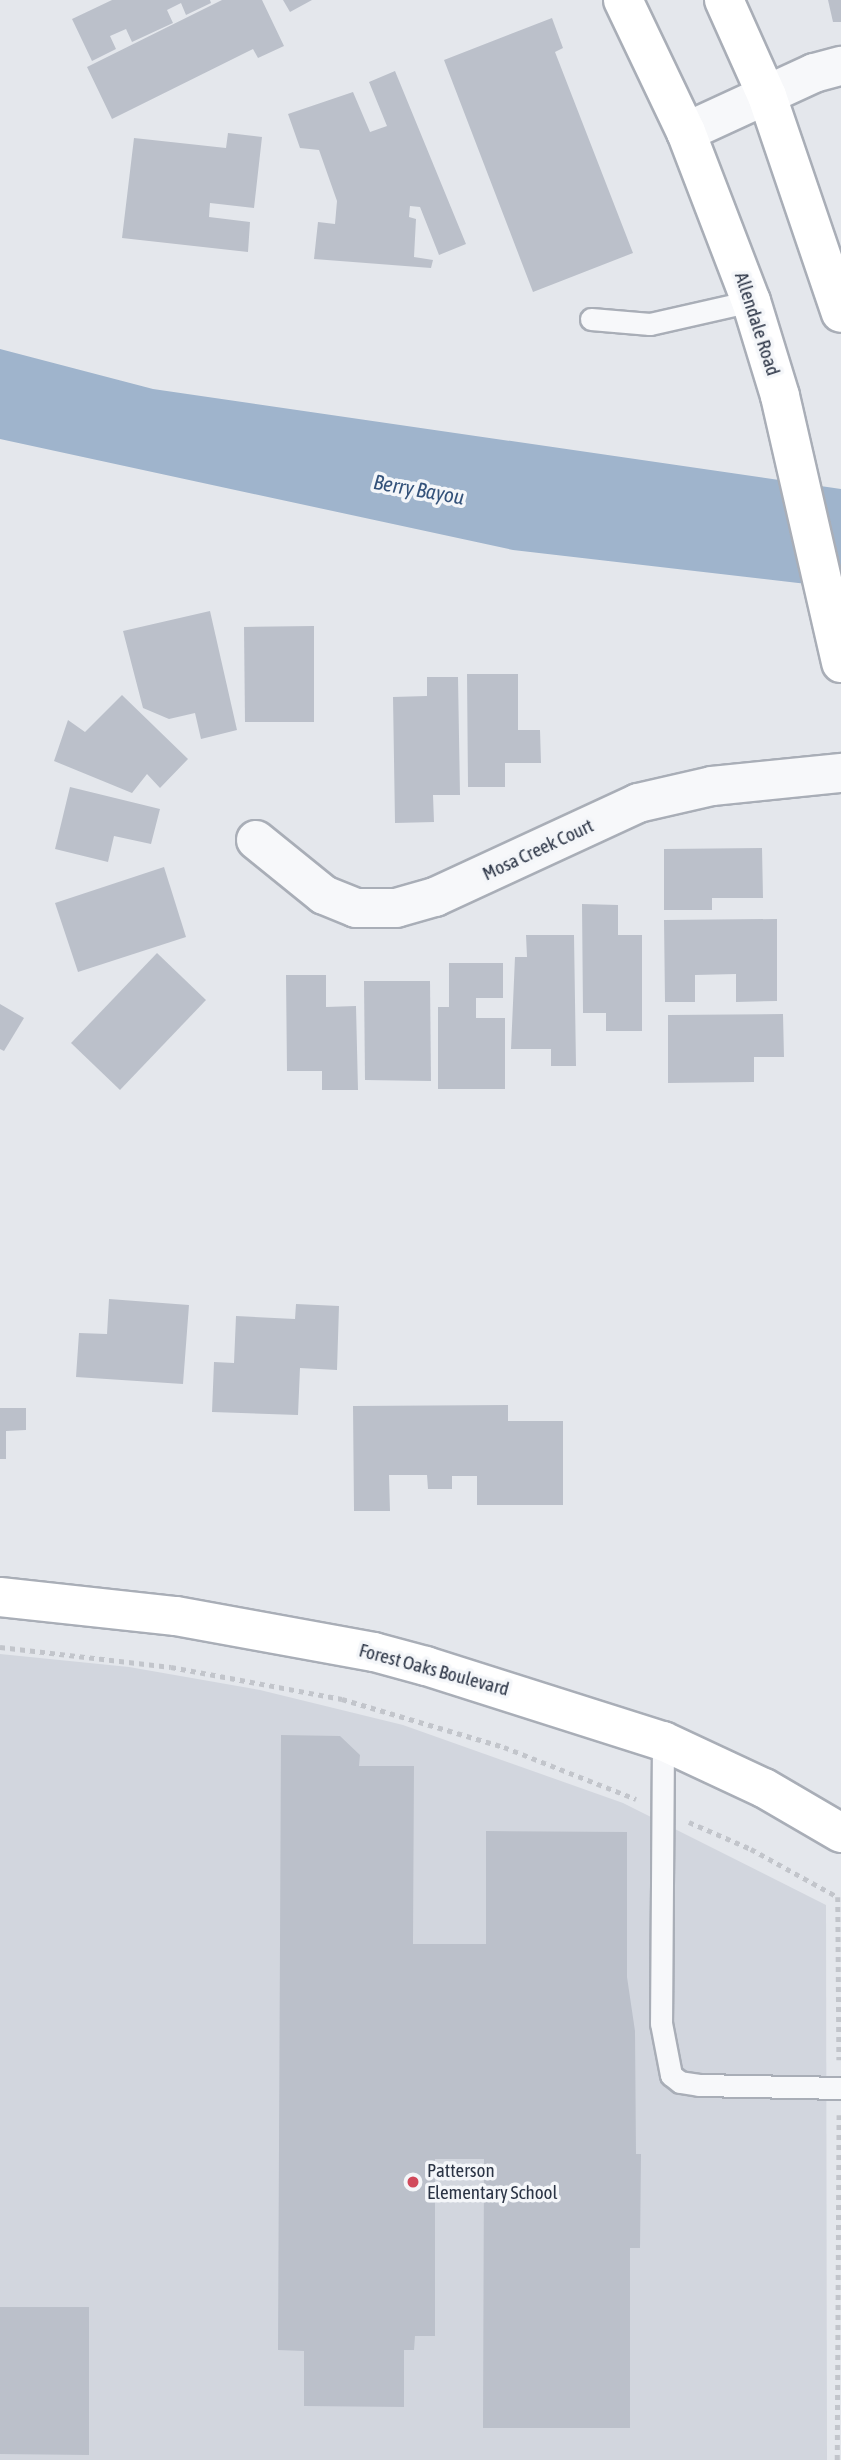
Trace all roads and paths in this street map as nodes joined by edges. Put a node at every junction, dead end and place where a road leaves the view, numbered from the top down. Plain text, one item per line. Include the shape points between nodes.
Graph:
1 (623, 0) edge
2 (723, 0) edge
3 (841, 66) edge
4 (767, 96) junction
5 (686, 132) junction
6 (751, 301) junction
7 (841, 313) edge
8 (590, 318) dead end
9 (840, 651) edge
10 (841, 772) edge
11 (256, 840) dead end
12 (0, 1597) edge
13 (0, 1647) edge
14 (663, 1741) junction
15 (663, 1810) junction
16 (841, 1833) edge
17 (840, 2088) edge
18 (836, 2460) edge

1 - 5 main road, Allendale Road
2 - 4 main road
3 - 4 street
4 - 5 street
4 - 7 main road
5 - 6 main road, Allendale Road
6 - 8 lane via 650,324
6 - 9 main road, Allendale Road via 780,396
10 - 11 street, Mosa Creek Court via 712,786 638,803 435,897 396,908 356,908 324,895
12 - 14 main road, Forest Oaks Boulevard via 176,1616 374,1652 529,1695
13 - 15 path via 170,1667 342,1699 504,1747
14 - 15 lane
14 - 16 main road, Forest Oaks Boulevard via 764,1788
15 - 17 path via 751,1849 838,1897
15 - 17 lane via 661,2023 671,2075 680,2082 699,2085
17 - 18 path

